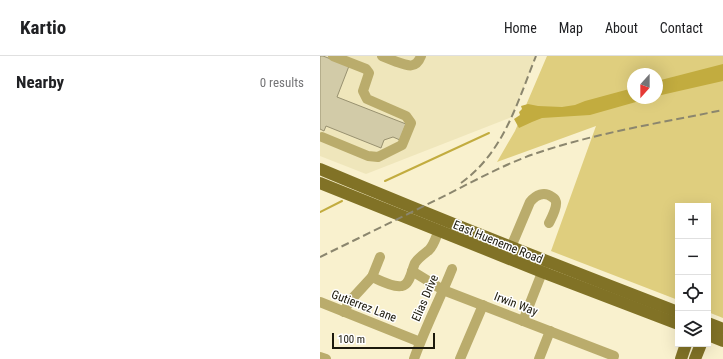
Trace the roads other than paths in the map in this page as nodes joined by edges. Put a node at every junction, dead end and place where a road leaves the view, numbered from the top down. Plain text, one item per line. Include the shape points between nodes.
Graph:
1 (334, 56) edge
2 (382, 56) edge
3 (422, 56) edge
4 (321, 139) edge
5 (320, 169) edge
6 (320, 183) edge
7 (549, 223) dead end
8 (439, 230) junction
9 (474, 233) junction
10 (511, 247) junction
11 (380, 257) dead end
12 (544, 266) junction
13 (452, 269) dead end
14 (412, 272) junction
15 (372, 277) junction
16 (443, 290) junction
17 (320, 302) edge
18 (483, 305) junction
19 (675, 311) edge
20 (344, 312) junction
21 (523, 321) junction
22 (675, 323) edge
23 (711, 327) edge
24 (723, 329) edge
25 (711, 330) edge
26 (550, 331) junction
27 (723, 341) edge
28 (420, 342) junction
29 (685, 347) edge
30 (700, 347) edge
31 (320, 357) edge
32 (614, 358) edge
33 (326, 359) edge
34 (414, 359) edge
35 (460, 359) edge
36 (539, 359) edge
37 (680, 359) edge
38 (695, 359) edge

1 - 4 street via 366,69 369,73 363,91 367,99 406,116 411,123 402,146 378,157 368,156
2 - 3 street via 408,66 416,65
5 - 9 main road, East Hueneme Road
6 - 8 main road, East Hueneme Road
7 - 10 street via 555,208 555,199 547,194 538,195 530,202
8 - 9 main road via 447,227
8 - 12 main road, East Hueneme Road
8 - 14 street via 432,246 420,256
9 - 10 main road, East Hueneme Road
10 - 12 main road, East Hueneme Road
11 - 15 street
12 - 19 main road, East Hueneme Road
12 - 21 street
12 - 22 main road, East Hueneme Road
13 - 16 street, Elias Drive
14 - 15 street via 408,282 401,286 394,286
14 - 16 street, Irwin Way
15 - 20 street via 349,302
16 - 18 street, Irwin Way
16 - 28 street, Elias Drive
17 - 20 street, Gutierrez Lane
18 - 21 street, Irwin Way
18 - 35 street
20 - 28 street, Gutierrez Lane
21 - 26 street, Irwin Way
23 - 24 main road
25 - 27 main road
26 - 32 street, Irwin Way
26 - 36 street
28 - 34 street, Elias Drive
29 - 37 main road
30 - 38 main road
31 - 33 street

